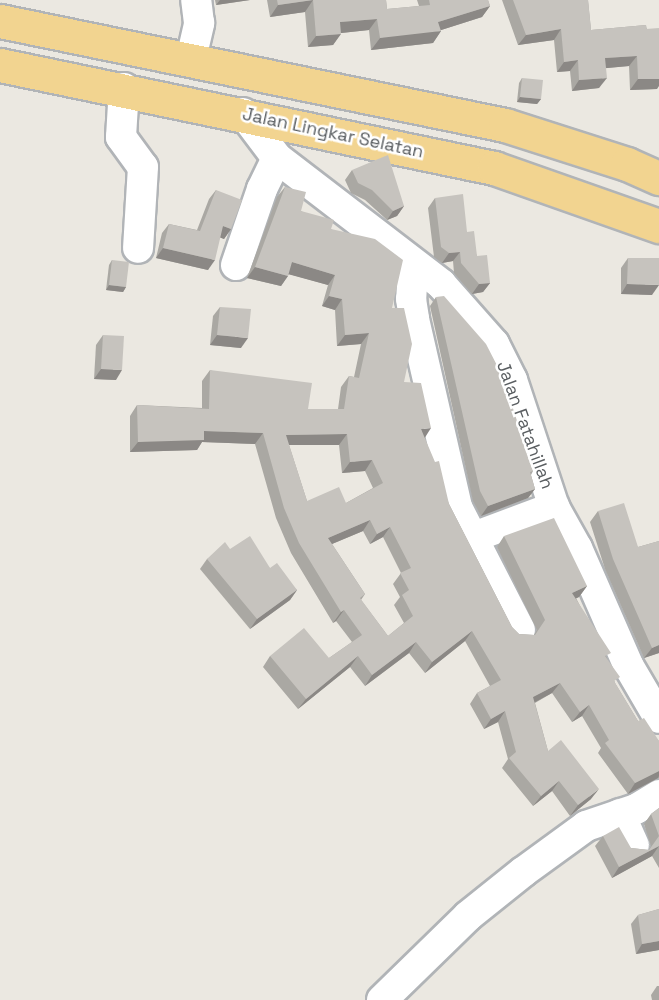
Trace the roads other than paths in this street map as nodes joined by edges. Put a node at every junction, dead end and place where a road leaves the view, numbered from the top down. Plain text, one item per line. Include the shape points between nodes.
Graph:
1 (196, 0) edge
2 (0, 21) edge
3 (191, 59) junction
4 (0, 65) edge
5 (124, 88) junction
6 (243, 113) junction
7 (277, 158) junction
8 (659, 178) edge
9 (659, 226) edge
10 (138, 248) dead end
11 (236, 265) dead end
12 (413, 265) junction
13 (554, 507) junction
14 (471, 538) junction
15 (520, 630) dead end
16 (659, 718) edge
17 (659, 795) edge
18 (620, 814) junction
19 (634, 845) dead end
20 (382, 1000) edge

1 - 3 street via 199,23
2 - 3 highway
3 - 8 highway via 505,124
4 - 5 highway, Jalan Lingkar Selatan
5 - 6 highway, Jalan Lingkar Selatan
5 - 10 street via 121,136 143,167
6 - 7 street, Jalan Fatahillah
6 - 9 highway, Jalan Lingkar Selatan via 494,168
7 - 11 street
7 - 12 street, Jalan Fatahillah
12 - 13 street, Jalan Fatahillah via 441,284 504,361
12 - 14 street via 411,299 424,372 457,507
13 - 14 street
13 - 16 street, Jalan Fatahillah via 577,548 628,666
14 - 15 street
17 - 18 street
18 - 19 street
18 - 20 street via 586,826 523,872 468,916

